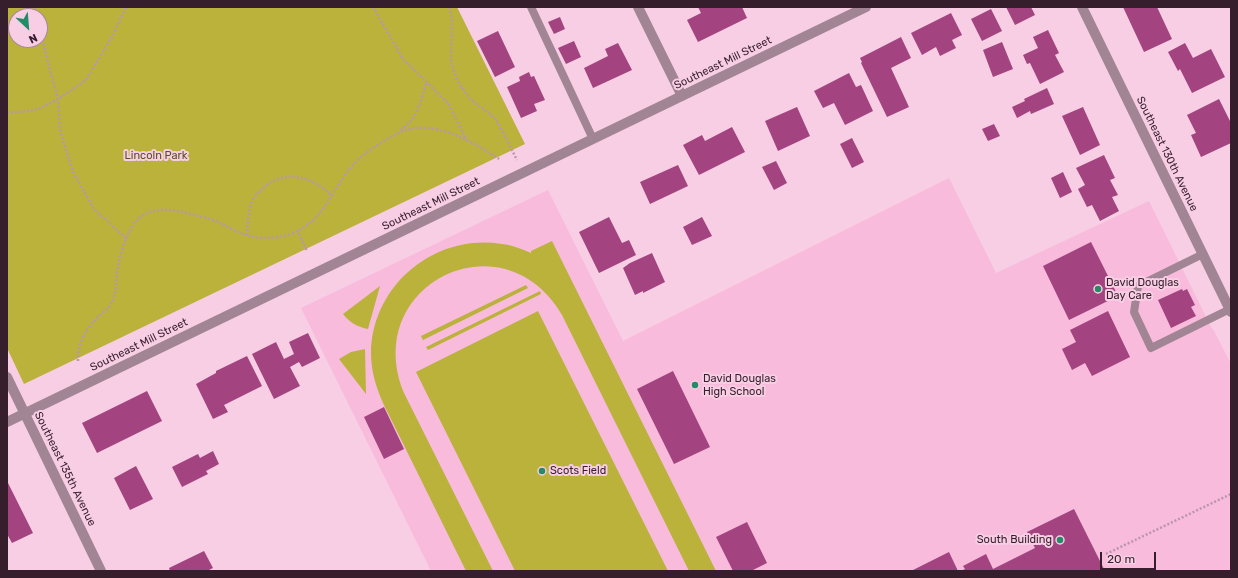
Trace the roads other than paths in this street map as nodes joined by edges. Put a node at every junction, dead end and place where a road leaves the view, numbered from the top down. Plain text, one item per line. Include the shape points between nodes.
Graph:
1 (531, 7) edge
2 (638, 7) edge
3 (866, 7) edge
4 (1082, 7) edge
5 (682, 96) junction
6 (593, 139) junction
7 (1202, 254) junction
8 (1230, 310) edge
9 (7, 377) edge
10 (25, 413) junction
11 (7, 422) edge
12 (102, 571) edge

1 - 6 lane
2 - 5 street
3 - 5 street, Southeast Mill Street
4 - 7 street, Southeast 130th Avenue
5 - 6 street, Southeast Mill Street
6 - 10 street, Southeast Mill Street
7 - 8 street, Southeast 130th Avenue
7 - 8 lane via 1138,286 1134,312 1151,348
9 - 10 street, Southeast 135th Avenue
10 - 11 street, Southeast Mill Street
10 - 12 street, Southeast 135th Avenue

